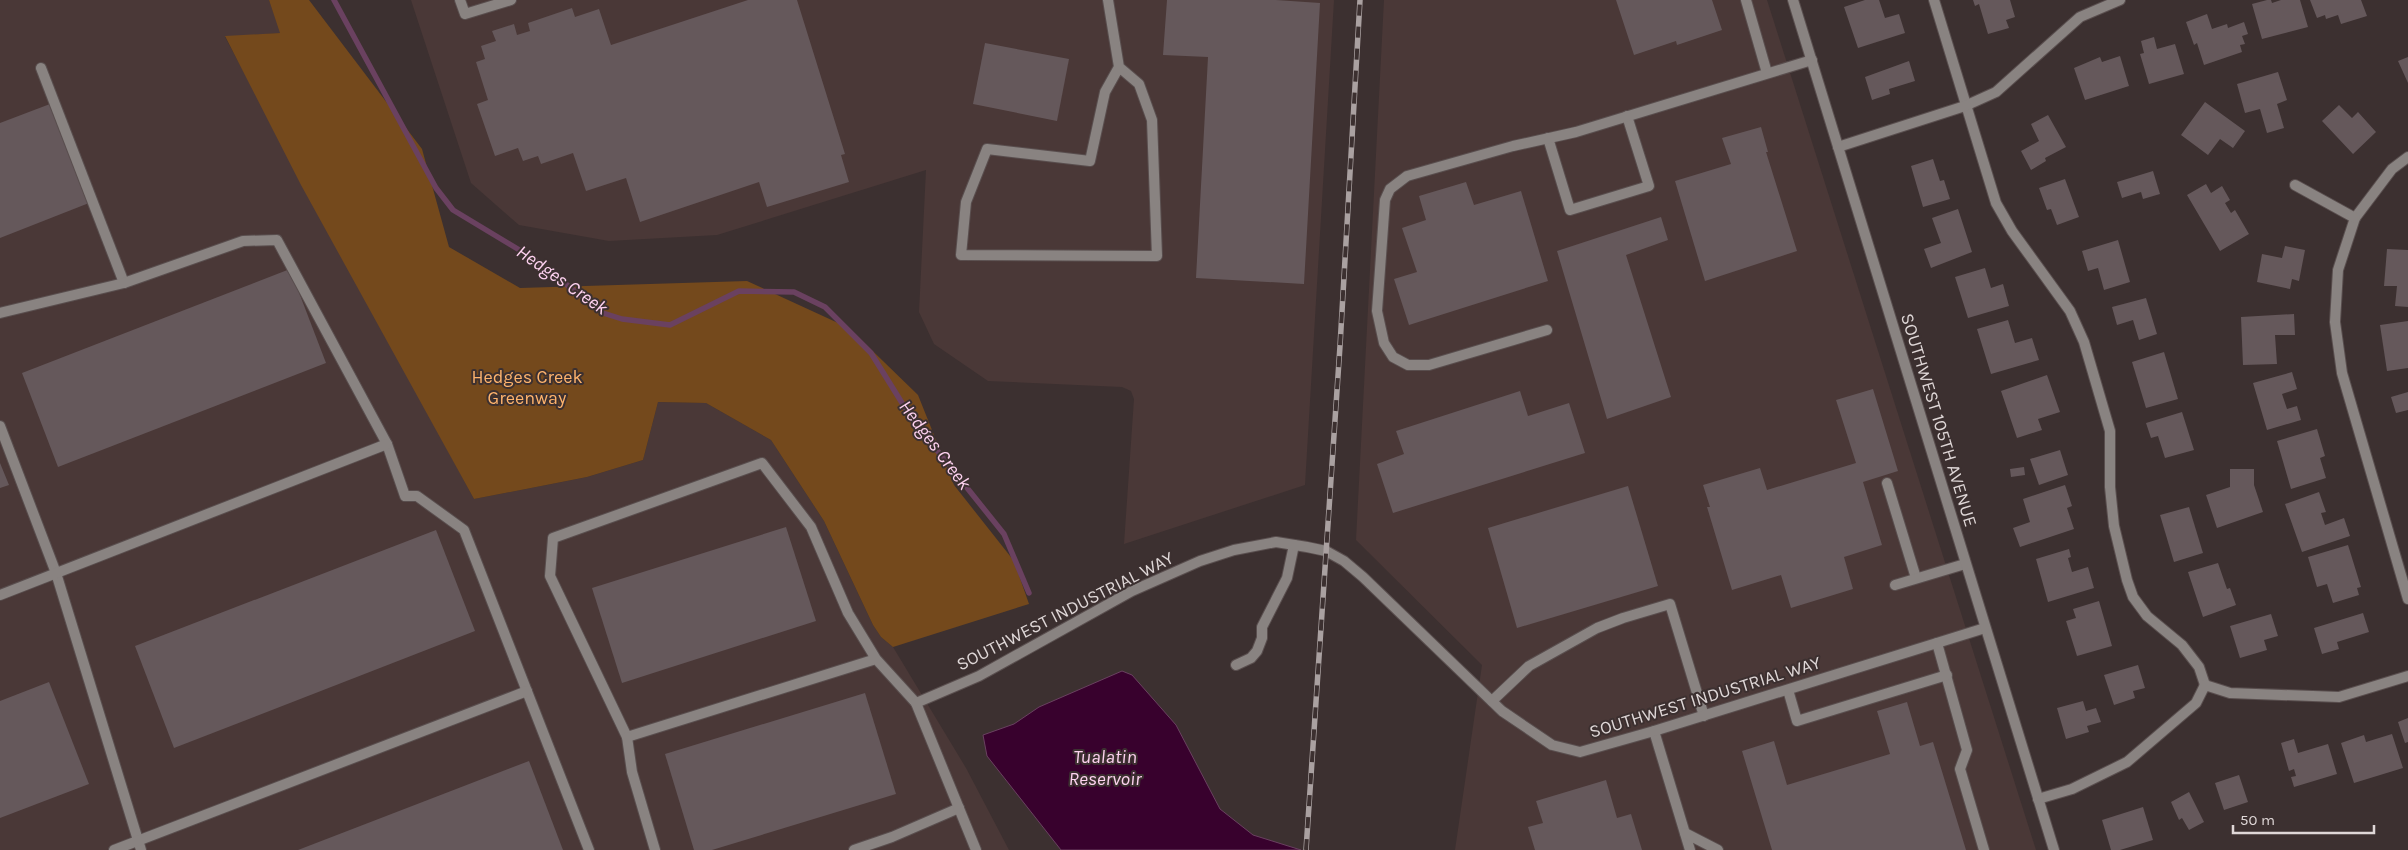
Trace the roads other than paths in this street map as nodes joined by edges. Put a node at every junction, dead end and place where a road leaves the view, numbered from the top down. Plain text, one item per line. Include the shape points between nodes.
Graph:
1 (460, 0) edge
2 (511, 0) edge
3 (1108, 0) edge
4 (1746, 0) edge
5 (1793, 0) edge
6 (1934, 0) edge
7 (2120, 0) edge
8 (1812, 60) junction
9 (1119, 66) junction
10 (41, 68) dead end
11 (1767, 73) junction
12 (1966, 106) junction
13 (1627, 116) junction
14 (1548, 138) junction
15 (1838, 147) junction
16 (2408, 157) edge
17 (2295, 185) dead end
18 (2355, 218) junction
19 (124, 282) junction
20 (0, 314) edge
21 (1547, 330) dead end
22 (0, 426) edge
23 (386, 444) junction
24 (1887, 483) dead end
25 (1294, 545) junction
26 (1965, 564) junction
27 (56, 573) junction
28 (1916, 578) junction
29 (1895, 585) dead end
30 (0, 595) edge
31 (2408, 599) edge
32 (1985, 628) junction
33 (1937, 643) junction
34 (876, 659) junction
35 (1236, 665) dead end
36 (1946, 675) junction
37 (2408, 676) edge
38 (2204, 685) junction
39 (1788, 690) junction
40 (527, 691) junction
41 (1492, 701) junction
42 (916, 703) junction
43 (1704, 716) junction
44 (1654, 731) junction
45 (627, 736) junction
46 (2038, 799) junction
47 (959, 808) junction
48 (1685, 833) junction
49 (139, 845) edge
50 (114, 850) edge
51 (589, 850) edge
52 (656, 850) edge
53 (854, 850) edge
54 (976, 850) edge
55 (1690, 850) edge
56 (1718, 850) edge
57 (1984, 850) edge
58 (2054, 850) edge

1 - 2 street via 464,14
3 - 9 street
4 - 11 street
5 - 8 street, SOUTHWEST 105TH AVENUE
6 - 12 street
7 - 12 street via 2080,17 1996,92
8 - 11 street
8 - 15 street, SOUTHWEST 105TH AVENUE
9 - 9 street via 1105,92 1090,161 987,149 966,202 961,255 1157,256 1152,120 1139,84
10 - 19 street
11 - 13 street
12 - 15 street
12 - 38 street via 1996,203 2012,231 2070,311 2084,342 2110,431 2114,526 2133,597 2147,616 2182,645 2199,667
13 - 14 street
13 - 14 street via 1649,186 1570,210
14 - 21 street via 1407,176 1390,189 1385,200 1377,311 1384,343 1393,357 1408,365 1429,365
15 - 26 street, SOUTHWEST 105TH AVENUE
16 - 18 street via 2392,169
17 - 18 street
18 - 31 street via 2338,270 2336,331 2342,373
19 - 20 street
19 - 23 street via 243,241 277,240
22 - 27 street
23 - 27 street
23 - 40 street via 405,496 418,496 464,530
24 - 28 street
25 - 35 street via 1287,578 1262,627 1257,651
25 - 41 street, SOUTHWEST INDUSTRIAL WAY via 1326,551 1350,566
25 - 42 street, SOUTHWEST INDUSTRIAL WAY via 1276,542 1200,561 1132,591 979,676
26 - 28 street
26 - 32 street, SOUTHWEST 105TH AVENUE
27 - 30 street
27 - 49 street
28 - 29 street
32 - 33 street, SOUTHWEST INDUSTRIAL WAY
32 - 46 street, SOUTHWEST 105TH AVENUE
33 - 36 street
33 - 39 street, SOUTHWEST INDUSTRIAL WAY
34 - 42 street
34 - 45 street
34 - 45 street via 848,613 811,527 762,463 553,538 550,576
36 - 39 street via 1797,721
36 - 57 street via 1967,750 1960,769
37 - 38 street via 2339,697 2230,693
38 - 46 street via 2196,703 2128,762 2072,790
39 - 43 street, SOUTHWEST INDUSTRIAL WAY
40 - 49 street
40 - 51 street
41 - 43 street via 1529,666 1597,628 1670,604
41 - 44 street, SOUTHWEST INDUSTRIAL WAY via 1552,745 1580,752
42 - 47 street
43 - 44 street, SOUTHWEST INDUSTRIAL WAY
44 - 48 street
45 - 52 street via 632,772
46 - 58 street, SOUTHWEST 105TH AVENUE
47 - 53 street
47 - 54 street
48 - 55 street
48 - 56 street
49 - 50 street

